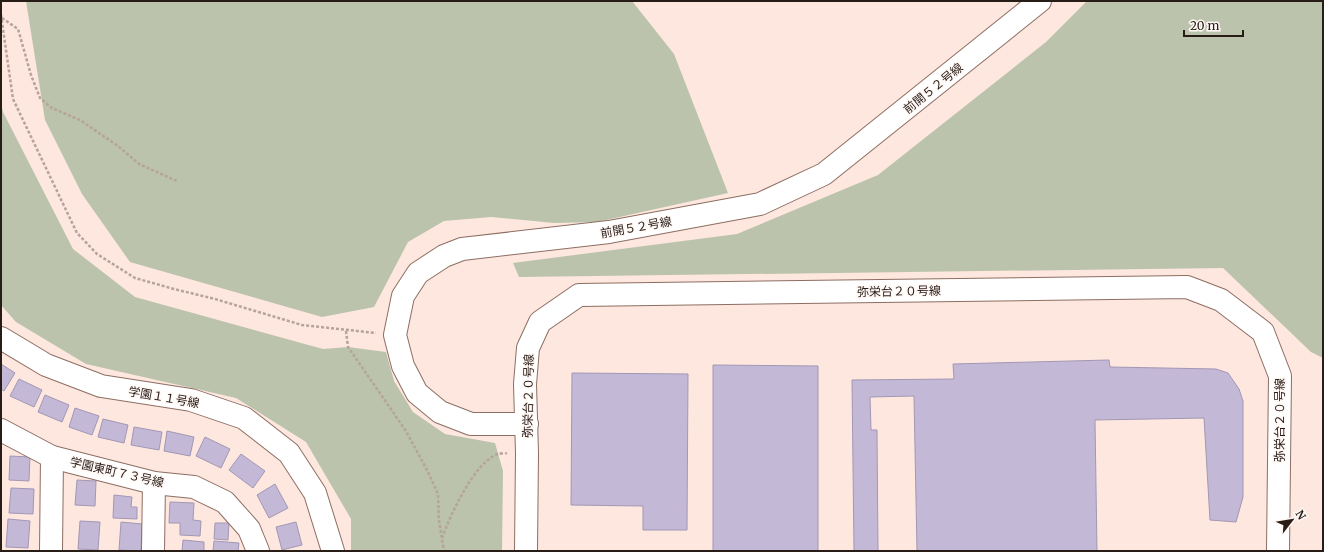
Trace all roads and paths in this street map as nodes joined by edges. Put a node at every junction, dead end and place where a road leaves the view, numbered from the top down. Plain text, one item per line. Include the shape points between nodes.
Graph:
1 (1040, 1) edge
2 (2, 16) edge
3 (177, 181) dead end
4 (346, 330) junction
5 (395, 335) junction
6 (1, 338) edge
7 (527, 424) junction
8 (1, 430) edge
9 (527, 452) junction
10 (52, 457) junction
11 (154, 483) junction
12 (442, 539) junction
13 (51, 551) edge
14 (153, 551) edge
15 (258, 551) edge
16 (333, 551) edge
17 (444, 551) edge
18 (526, 551) edge
19 (1278, 551) edge

1 - 5 street, 前開５２号線 via 824,174 760,204 609,232 462,250 450,254 418,273 403,296
2 - 3 path via 18,29 40,98 52,108 80,120 139,164
2 - 4 path via 13,99 77,233 97,254 136,278 302,325
4 - 5 path
4 - 12 path via 348,347 406,431 428,472 438,494
5 - 7 street, 前開５２号線 via 403,366 417,393 440,412 471,424
6 - 16 street, 学園１１号線 via 46,365 101,386 191,400 244,418 292,458 315,493
7 - 9 street, 弥栄台２０号線
7 - 19 street, 弥栄台２０号線 via 525,384 528,348 540,322 579,296 1187,287 1221,300 1263,332 1280,376
8 - 10 street, 学園東町７３号線
9 - 12 path via 498,454 482,465 449,516
9 - 18 street, 弥栄台２０号線
10 - 11 street, 学園東町７３号線
10 - 13 street
11 - 14 street
11 - 15 street, 学園東町７３号線 via 194,487 225,502 249,530
12 - 17 path

